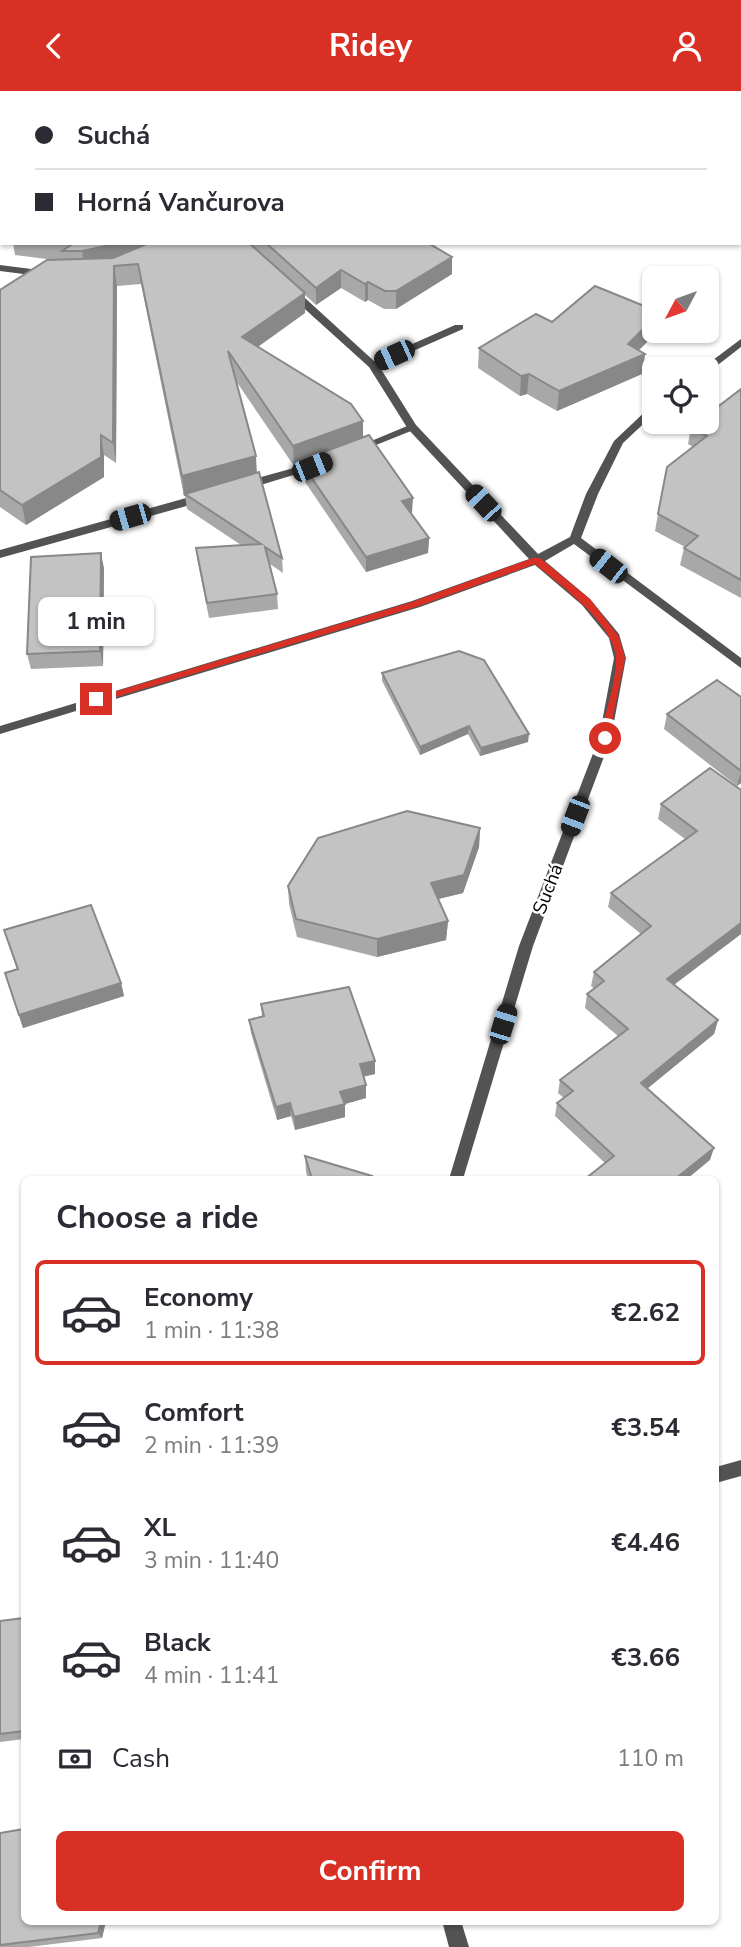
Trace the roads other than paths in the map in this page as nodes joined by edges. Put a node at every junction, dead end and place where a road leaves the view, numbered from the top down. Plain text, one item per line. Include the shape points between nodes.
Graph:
1 (0, 268) edge
2 (63, 277) edge
3 (282, 283) edge
4 (458, 327) dead end
5 (741, 342) edge
6 (719, 359) edge
7 (373, 365) junction
8 (642, 420) edge
9 (412, 427) junction
10 (349, 452) edge
11 (337, 457) edge
12 (234, 489) edge
13 (221, 492) edge
14 (575, 539) junction
15 (0, 554) edge
16 (537, 561) junction
17 (741, 664) edge
18 (0, 730) edge
19 (457, 1176) edge
20 (741, 1468) edge
21 (719, 1474) edge
22 (452, 1925) edge
23 (459, 1947) edge

1 - 2 street
3 - 7 street, Suchá
4 - 7 street
5 - 6 street
7 - 9 street, Suchá
8 - 14 street via 619,441
9 - 10 street
9 - 16 street, Suchá
11 - 12 street
13 - 15 street
14 - 16 street
14 - 17 street
16 - 18 street via 416,604
16 - 19 street, Suchá via 586,602 615,637 621,658 605,738 526,946
20 - 21 street
22 - 23 street

